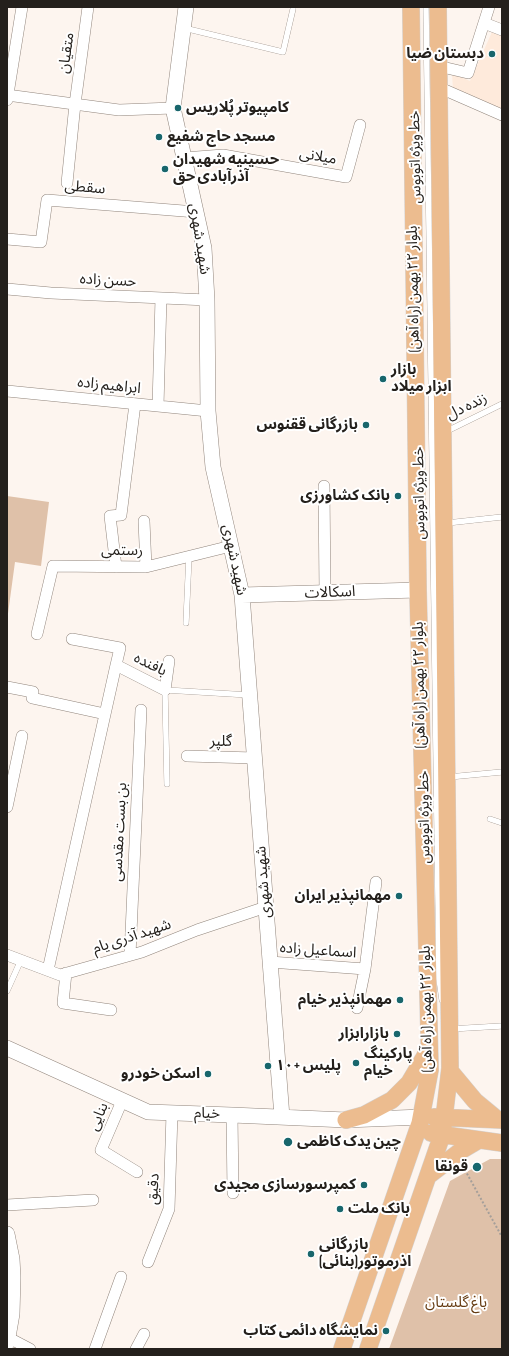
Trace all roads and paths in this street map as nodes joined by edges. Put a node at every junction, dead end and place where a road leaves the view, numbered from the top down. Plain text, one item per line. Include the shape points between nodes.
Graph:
1 (22, 7) edge
2 (88, 7) edge
3 (186, 7) edge
4 (411, 7) edge
5 (426, 7) edge
6 (438, 7) edge
7 (489, 7) edge
8 (293, 9) dead end
9 (484, 23) junction
10 (184, 28) junction
11 (502, 30) edge
12 (438, 66) junction
13 (438, 87) junction
14 (7, 96) edge
15 (75, 104) junction
16 (173, 108) junction
17 (502, 115) edge
18 (360, 125) dead end
19 (184, 158) junction
20 (67, 183) dead end
21 (196, 212) junction
22 (7, 239) edge
23 (7, 288) edge
24 (161, 298) junction
25 (207, 300) junction
26 (7, 391) edge
27 (135, 404) junction
28 (502, 404) edge
29 (158, 406) junction
30 (208, 411) junction
31 (443, 433) junction
32 (324, 486) dead end
33 (502, 517) edge
34 (144, 521) dead end
35 (444, 524) junction
36 (231, 546) junction
37 (189, 556) junction
38 (116, 566) junction
39 (146, 567) junction
40 (418, 590) junction
41 (325, 593) junction
42 (242, 595) junction
43 (186, 623) dead end
44 (37, 634) dead end
45 (72, 639) dead end
46 (169, 661) dead end
47 (116, 665) junction
48 (7, 687) edge
49 (165, 690) junction
50 (250, 695) junction
51 (141, 710) dead end
52 (105, 714) junction
53 (22, 736) dead end
54 (187, 756) dead end
55 (254, 758) junction
56 (502, 772) edge
57 (447, 777) junction
58 (167, 784) dead end
59 (7, 807) edge
60 (490, 819) dead end
61 (502, 823) edge
62 (376, 882) dead end
63 (266, 907) junction
64 (130, 955) junction
65 (7, 956) edge
66 (21, 960) junction
67 (270, 962) junction
68 (365, 969) junction
69 (48, 970) junction
70 (66, 973) junction
71 (439, 979) junction
72 (7, 991) edge
73 (436, 1001) dead end
74 (357, 1008) dead end
75 (111, 1010) dead end
76 (435, 1017) dead end
77 (502, 1026) edge
78 (450, 1029) junction
79 (429, 1044) junction
80 (7, 1048) edge
81 (450, 1069) junction
82 (430, 1070) junction
83 (122, 1100) junction
84 (172, 1113) junction
85 (232, 1115) junction
86 (282, 1117) junction
87 (445, 1117) junction
88 (346, 1120) junction
89 (500, 1120) edge
90 (419, 1124) junction
91 (442, 1135) junction
92 (479, 1140) junction
93 (502, 1143) edge
94 (465, 1170) dead end
95 (137, 1172) dead end
96 (428, 1177) junction
97 (233, 1193) dead end
98 (93, 1200) dead end
99 (7, 1205) edge
100 (7, 1234) edge
101 (502, 1237) edge
102 (148, 1262) dead end
103 (121, 1277) dead end
104 (144, 1334) dead end
105 (8, 1341) edge
106 (30, 1349) edge
107 (95, 1349) edge
108 (136, 1349) edge
109 (342, 1349) edge
110 (368, 1349) edge

1 - 14 street
2 - 15 street, متقیان
3 - 10 main road, شهید شهری
4 - 40 main road, بلوار ۲۲ بهمن (راه آهن)
5 - 71 lane, خط ویژه اتوبوس
6 - 12 main road, بلوار ۲۲ بهمن (راه آهن)
7 - 9 street
8 - 10 lane via 283,52
9 - 11 street
9 - 12 street via 468,73
10 - 16 main road, شهید شهری
12 - 13 main road, بلوار ۲۲ بهمن (راه آهن)
13 - 17 street
13 - 31 main road, بلوار ۲۲ بهمن (راه آهن)
14 - 15 street
15 - 16 street via 119,110
15 - 20 street, متقیان
16 - 19 main road, شهید شهری
18 - 19 street, میلانی via 346,177 223,155
19 - 21 main road, شهید شهری
21 - 22 street, سقطی via 47,200 41,242
21 - 25 main road, شهید شهری via 204,248
23 - 24 street, حسن زاده via 51,293
24 - 25 street, حسن زاده
24 - 29 street
25 - 30 main road, شهید شهری
26 - 27 street, ابراهیم زاده
27 - 29 street, ابراهیم زاده
27 - 38 street via 121,515 110,516
28 - 31 lane, زنده دل
29 - 30 street, ابراهیم زاده
30 - 36 main road, شهید شهری via 213,467
31 - 35 main road, بلوار ۲۲ بهمن (راه آهن)
32 - 41 street
33 - 35 lane
34 - 39 street
35 - 57 main road, بلوار ۲۲ بهمن (راه آهن)
36 - 37 street, رستمی
36 - 42 main road, شهید شهری
37 - 39 street, رستمی
37 - 43 lane
38 - 39 street, رستمی
38 - 44 street, رستمی via 53,566
40 - 41 main road, اسکالات
40 - 79 main road, بلوار ۲۲ بهمن (راه آهن)
41 - 42 main road, اسکالات
42 - 50 main road, شهید شهری
45 - 47 street, بافنده via 120,648
46 - 49 street, بافنده
47 - 49 street, بافنده
47 - 52 street
48 - 52 street via 33,692 32,698
49 - 50 lane, بافنده
49 - 58 lane, بافنده
50 - 55 main road, شهید شهری
51 - 64 street, بن بست مقدسی
52 - 69 street
53 - 59 street
54 - 55 street, گلپر
55 - 63 main road, شهید شهری
56 - 57 lane
57 - 78 main road, بلوار ۲۲ بهمن (راه آهن)
60 - 61 lane
62 - 68 street, اسماعیل زاده
63 - 64 street, شهید آذری یام
63 - 67 main road, شهید شهری
64 - 70 street, شهید آذری یام
65 - 66 street, شهید آذری یام
66 - 69 street, شهید آذری یام
66 - 72 lane
67 - 68 street, اسماعیل زاده
67 - 86 main road, شهید شهری
68 - 74 street, اسماعیل زاده
69 - 70 street, شهید آذری یام via 60,975
70 - 75 street via 63,1003
71 - 73 lane
71 - 81 lane
76 - 82 lane
77 - 78 lane
78 - 81 main road, بلوار ۲۲ بهمن (راه آهن)
79 - 82 main road, بلوار ۲۲ بهمن (راه آهن)
79 - 88 main road via 426,1056 401,1092 392,1100 364,1115
80 - 83 main road, خیام
81 - 87 main road, بلوار ۲۲ بهمن (راه آهن)
81 - 89 main road via 475,1101
82 - 90 main road, بلوار ۲۲ بهمن (راه آهن)
83 - 84 main road, خیام via 148,1112
83 - 95 street, بنایی via 101,1150
84 - 85 main road, خیام
84 - 102 street, دقیق via 169,1209
85 - 86 main road, خیام
85 - 97 street
86 - 88 main road, خیام
87 - 89 main road
87 - 90 main road
87 - 91 main road, بلوار ۲۲ بهمن (راه آهن)
88 - 90 main road, خیام
90 - 91 main road
90 - 109 main road, بلوار ۲۲ بهمن (راه آهن)
91 - 92 main road
91 - 96 main road
92 - 93 main road
92 - 96 main road
94 - 101 path
96 - 110 main road
98 - 99 street
100 - 105 main road via 13,1277
103 - 107 street
104 - 108 street
105 - 106 street

